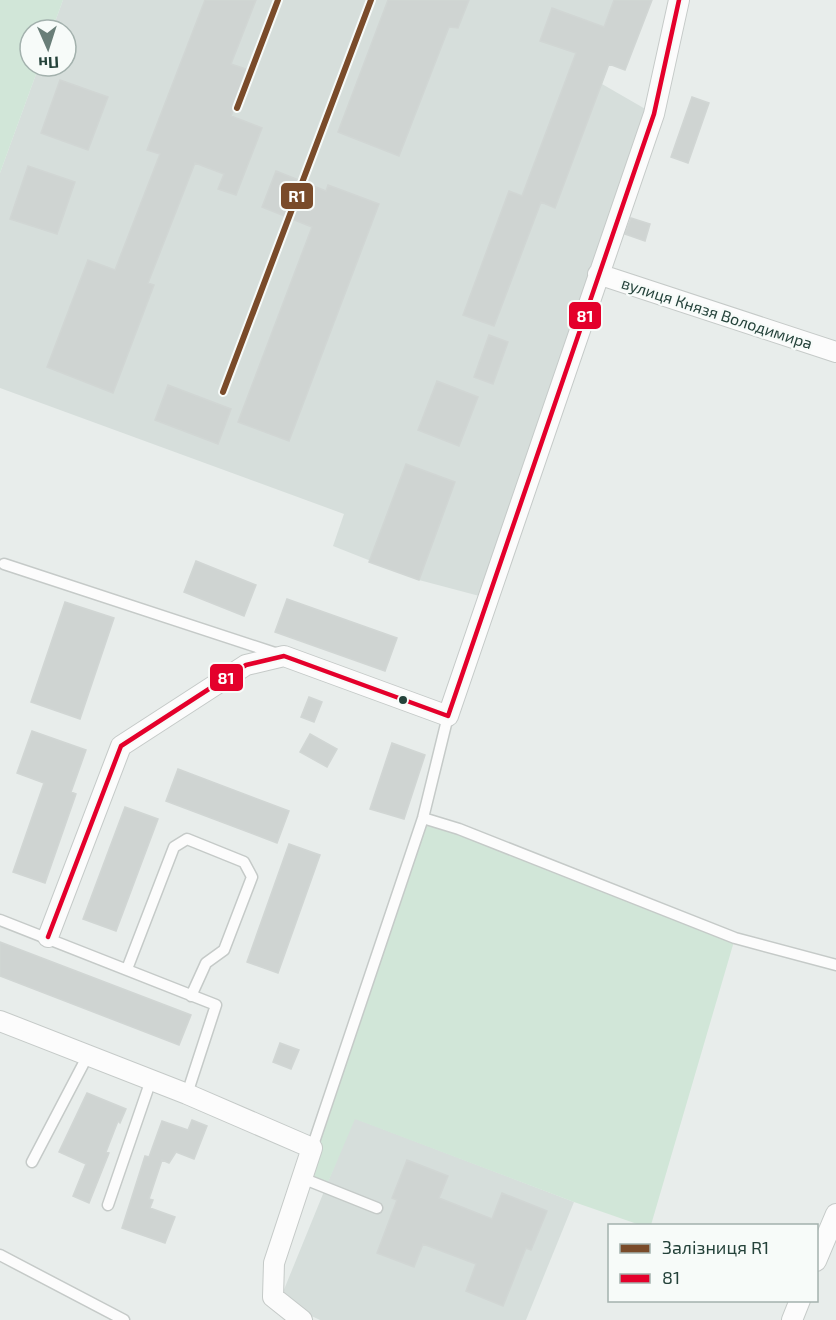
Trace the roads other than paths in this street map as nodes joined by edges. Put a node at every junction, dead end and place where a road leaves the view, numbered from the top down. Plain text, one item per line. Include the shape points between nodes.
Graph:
1 (679, 0) edge
2 (598, 274) junction
3 (836, 352) edge
4 (4, 564) dead end
5 (284, 656) junction
6 (448, 716) junction
7 (423, 818) junction
8 (0, 920) edge
9 (48, 937) junction
10 (836, 965) edge
11 (127, 969) junction
12 (191, 996) junction
13 (0, 1021) edge
14 (88, 1055) junction
15 (151, 1080) junction
16 (187, 1094) junction
17 (312, 1148) junction
18 (32, 1162) dead end
19 (302, 1178) junction
20 (108, 1205) dead end
21 (377, 1208) dead end
22 (836, 1214) edge
23 (0, 1255) edge
24 (818, 1256) edge
25 (799, 1302) edge
26 (124, 1320) edge
27 (302, 1320) edge
28 (792, 1320) edge

1 - 2 street via 654,114
2 - 3 street, вулиця Князя Володимира
2 - 6 street
4 - 5 lane
5 - 6 street
5 - 9 street via 246,665 122,746
6 - 7 lane
7 - 10 lane via 735,938
7 - 17 lane
8 - 9 lane
9 - 11 lane
11 - 12 lane
11 - 12 lane via 174,847 187,839 235,858 244,862 252,877 224,950 206,963
12 - 16 lane via 216,1005
13 - 14 street
14 - 15 street
14 - 18 lane
15 - 16 street
15 - 20 lane
16 - 17 street
17 - 19 street
19 - 21 lane
19 - 27 street via 274,1263 273,1297
22 - 24 street
23 - 26 lane
25 - 28 street

